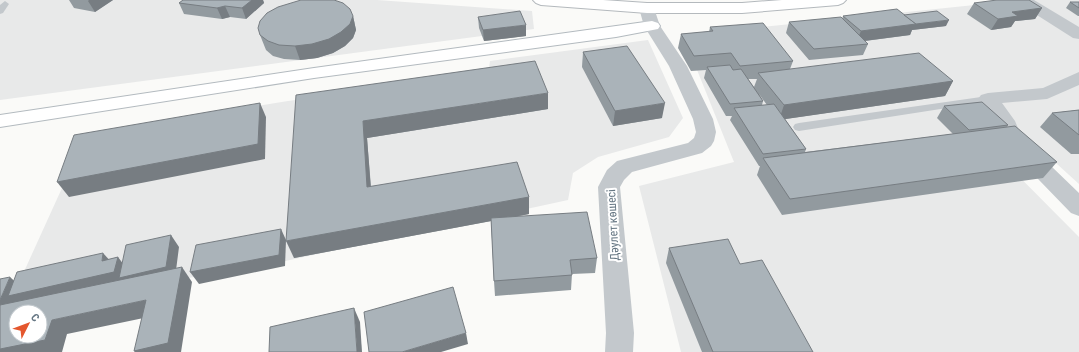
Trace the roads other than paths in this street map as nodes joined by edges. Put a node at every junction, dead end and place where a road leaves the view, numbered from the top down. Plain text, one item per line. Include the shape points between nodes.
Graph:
1 (541, 0) edge
2 (838, 0) edge
3 (1022, 0) edge
4 (649, 17) junction
5 (1079, 34) edge
6 (1079, 78) edge
7 (988, 99) junction
8 (0, 121) edge
9 (799, 127) dead end
10 (1079, 207) edge
11 (619, 352) edge

1 - 4 main road
2 - 4 main road
3 - 5 street
4 - 8 main road via 616,32 314,73
4 - 11 street, Дәулет көшесі via 678,66 703,119 706,132 704,141 695,148 625,166 615,175 609,187 620,334
6 - 7 street via 1047,93
7 - 9 lane
7 - 10 street via 1005,121 1013,141

